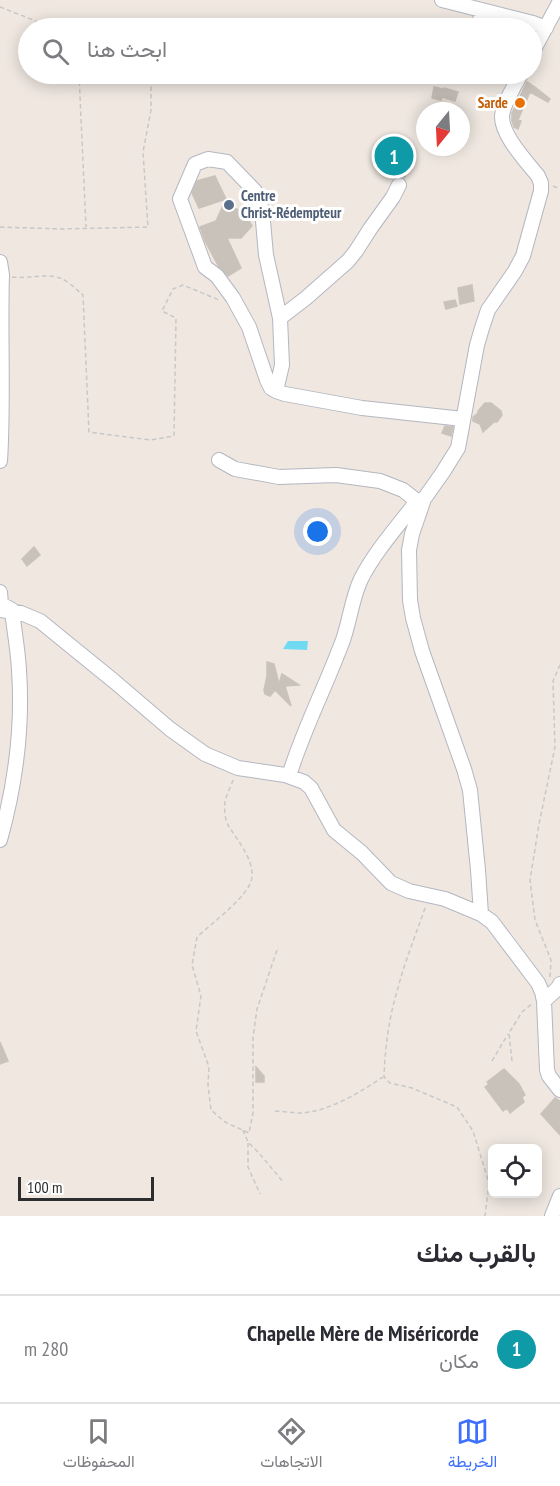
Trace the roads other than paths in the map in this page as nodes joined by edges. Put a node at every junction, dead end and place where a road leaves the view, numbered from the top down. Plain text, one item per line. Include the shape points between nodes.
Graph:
1 (442, 0) edge
2 (560, 1) edge
3 (486, 12) junction
4 (482, 18) edge
5 (512, 18) edge
6 (542, 26) edge
7 (546, 28) junction
8 (542, 35) edge
9 (516, 84) edge
10 (399, 185) dead end
11 (1, 269) edge
12 (280, 318) junction
13 (276, 391) junction
14 (463, 419) junction
15 (0, 460) edge
16 (219, 460) dead end
17 (420, 500) junction
18 (0, 592) edge
19 (6, 610) edge
20 (289, 776) junction
21 (0, 840) edge
22 (481, 914) junction
23 (560, 984) edge
24 (547, 998) junction
25 (560, 1090) edge
26 (560, 1196) edge
27 (552, 1216) edge

1 - 3 street
2 - 7 street
3 - 4 street
3 - 5 street
6 - 7 street
7 - 8 street
9 - 14 street via 502,120 509,138 538,176 541,192 523,256 488,310
10 - 12 street via 348,261
11 - 15 street
12 - 13 street via 282,365
12 - 13 street via 266,255 262,210 255,191 227,162 208,159 195,165 180,199 205,267 217,276 237,306 249,327 267,380
13 - 14 street via 362,408
14 - 17 street via 458,448
16 - 17 street via 235,469 279,477 336,475 380,481
17 - 20 street via 384,542 362,578 342,641
17 - 22 street via 409,550 410,600 422,651 470,790
18 - 19 street
19 - 20 street via 40,621 206,754 238,768
19 - 21 street via 19,668 19,718 14,780
20 - 22 street via 311,788 334,830 391,883
22 - 24 street via 492,922
23 - 24 street
24 - 25 street via 547,1071
26 - 27 street

